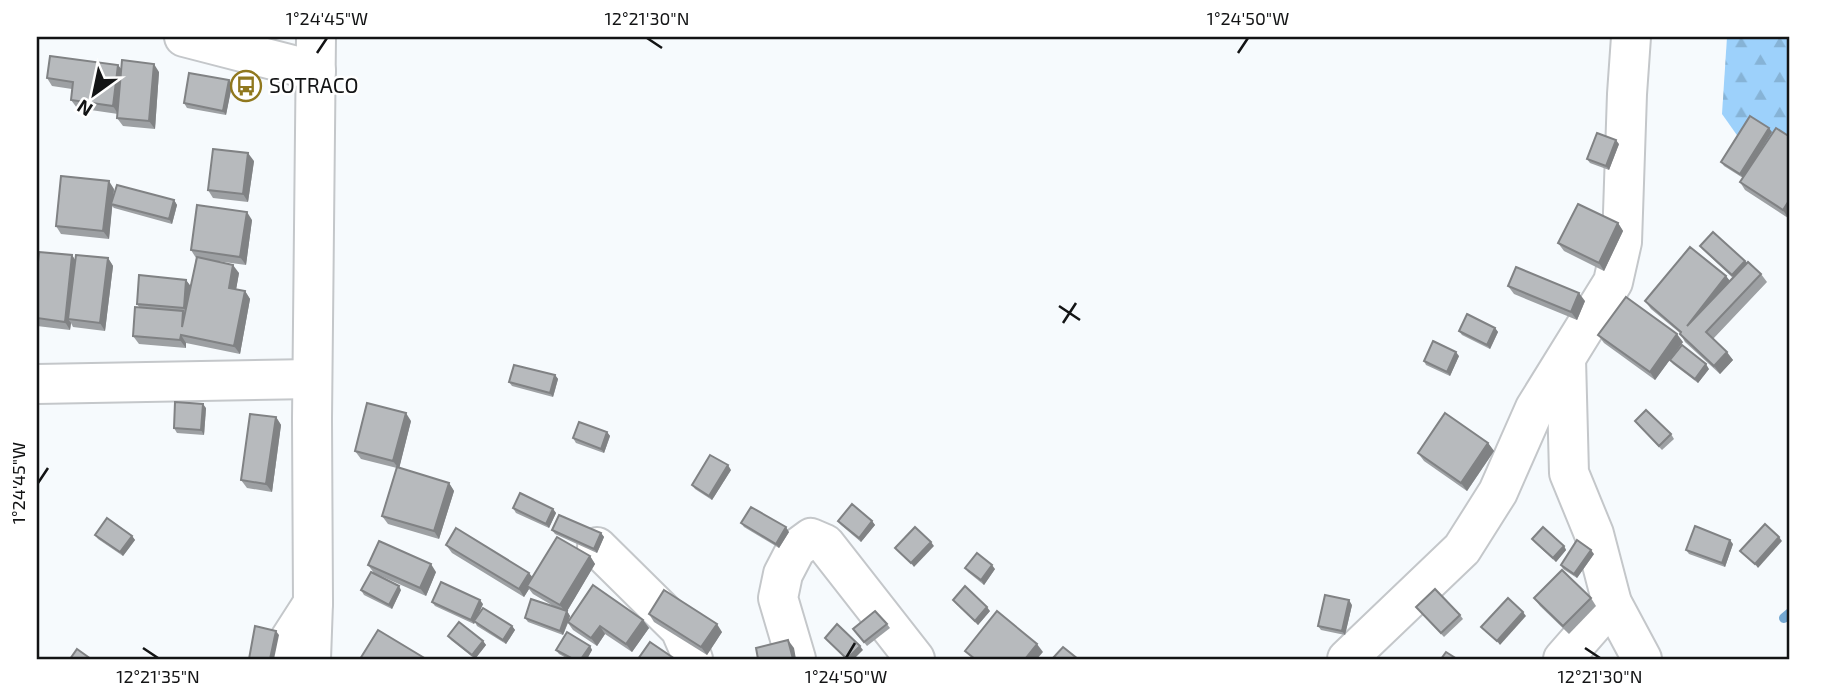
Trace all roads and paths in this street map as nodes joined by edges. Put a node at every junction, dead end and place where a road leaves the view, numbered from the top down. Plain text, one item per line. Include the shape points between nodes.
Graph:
1 (184, 37) edge
2 (1631, 37) edge
3 (316, 54) edge
4 (1566, 359) junction
5 (312, 379) junction
6 (47, 384) edge
7 (37, 415) edge
8 (597, 547) edge
9 (313, 603) junction
10 (1612, 603) junction
11 (277, 659) edge
12 (311, 659) edge
13 (693, 659) edge
14 (796, 659) edge
15 (915, 659) edge
16 (1347, 659) edge
17 (1563, 659) edge
18 (1642, 659) edge

1 - 3 street
2 - 4 street via 1622,242 1613,282
3 - 5 street
4 - 10 street via 1569,473 1594,534
4 - 16 street via 1535,408 1498,492 1462,549
5 - 6 street
5 - 9 street
6 - 7 street
8 - 13 street via 680,629
9 - 11 street
9 - 12 street
10 - 17 street
10 - 18 street
14 - 15 street via 778,598 783,574 796,549 811,538 825,544

